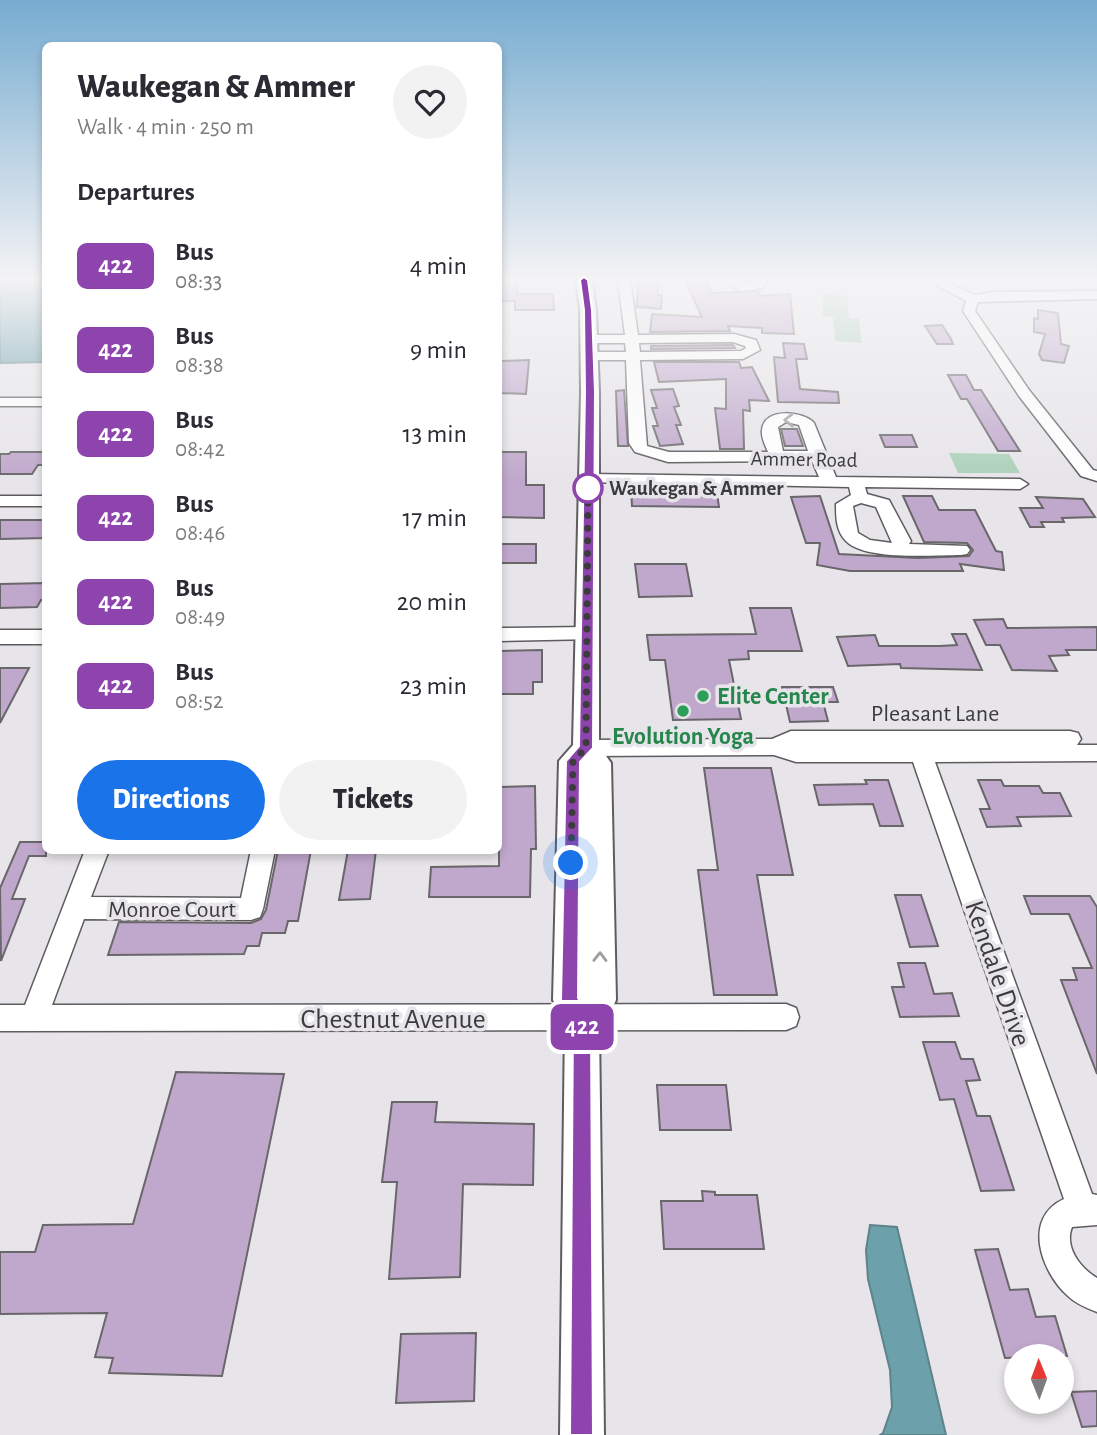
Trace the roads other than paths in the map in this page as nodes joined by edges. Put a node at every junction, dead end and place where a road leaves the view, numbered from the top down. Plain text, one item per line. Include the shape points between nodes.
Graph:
1 (589, 347) joint
2 (632, 347) edge
3 (752, 347) edge
4 (993, 347) edge
5 (632, 356) junction
6 (0, 402) edge
7 (42, 402) edge
8 (777, 456) junction
9 (818, 456) junction
10 (1092, 475) edge
11 (588, 480) junction
12 (829, 480) junction
13 (1020, 484) dead end
14 (857, 489) junction
15 (0, 501) edge
16 (42, 501) edge
17 (897, 549) junction
18 (961, 550) dead end
19 (588, 634) junction
20 (502, 635) edge
21 (42, 636) edge
22 (0, 637) edge
23 (1097, 738) edge
24 (919, 747) junction
25 (586, 748) junction
26 (1097, 753) edge
27 (95, 854) edge
28 (262, 854) edge
29 (75, 908) junction
30 (786, 1017) dead end
31 (0, 1018) edge
32 (34, 1018) junction
33 (582, 1018) junction
34 (1090, 1209) edge
35 (1097, 1296) edge
36 (582, 1435) edge

1 - 5 street
1 - 11 main road
2 - 5 street
3 - 5 street via 743,355
4 - 10 street via 1024,393
5 - 8 street via 641,449 668,457
6 - 7 street
8 - 9 street
9 -> 8 street via 806,423 794,419 775,420 769,429
9 - 12 street
11 - 12 street, Ammer Road
11 - 19 main road
12 - 14 street, Ammer Road
13 - 14 street, Ammer Road
14 - 17 street via 883,504 902,541
14 - 17 street via 844,504 849,536 861,547
15 - 16 street
17 - 18 street
19 - 20 street
19 - 25 main road
21 - 22 street
23 - 24 street, Pleasant Lane
24 - 25 street, Pleasant Lane via 796,754 775,747
24 - 26 street, Pleasant Lane
24 - 34 street, Kendale Drive
25 - 33 main road via 573,761 571,800 570,1000
27 - 29 street
28 - 29 street, Monroe Court via 251,909
29 - 32 street
30 - 33 street, Chestnut Avenue
31 - 32 street, Chestnut Avenue
32 - 33 street, Chestnut Avenue
33 - 36 main road
34 - 35 street, Kendale Drive via 1070,1210 1060,1217 1053,1241 1064,1270 1076,1284

